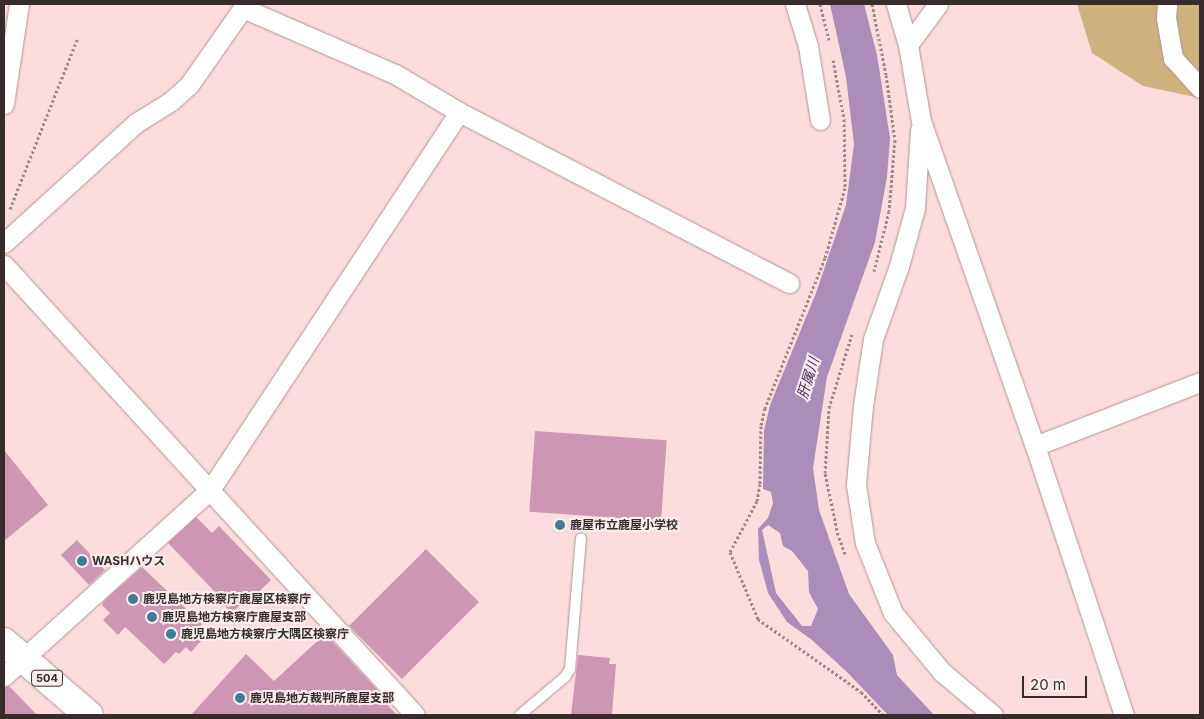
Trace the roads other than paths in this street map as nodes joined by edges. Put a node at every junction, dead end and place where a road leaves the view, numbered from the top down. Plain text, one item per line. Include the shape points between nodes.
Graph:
1 (19, 4) edge
2 (795, 4) edge
3 (896, 4) edge
4 (938, 4) edge
5 (1167, 4) edge
6 (8, 45) edge
7 (908, 45) junction
8 (1200, 88) edge
9 (4, 104) edge
10 (459, 112) junction
11 (820, 120) dead end
12 (920, 121) junction
13 (4, 243) edge
14 (4, 265) edge
15 (790, 283) dead end
16 (1200, 382) edge
17 (1035, 446) junction
18 (210, 490) junction
19 (581, 538) dead end
20 (14, 650) edge
21 (4, 676) edge
22 (89, 715) edge
23 (415, 715) edge
24 (520, 715) edge
25 (994, 715) edge
26 (1124, 715) edge

1 - 6 street
2 - 11 street via 808,46
3 - 7 street
4 - 7 street
5 - 8 street via 1166,18 1173,58
6 - 9 street
7 - 12 street
10 - 13 street via 395,74 243,8 189,85 170,102 136,123
10 - 15 street
10 - 18 street
12 - 17 street
12 - 25 street via 915,208 874,339 856,485 865,543 893,613 942,672
14 - 18 street
16 - 17 street
17 - 26 street
18 - 20 street
18 - 23 street
19 - 24 lane via 570,669 565,677
20 - 21 street
20 - 22 highway, 504

